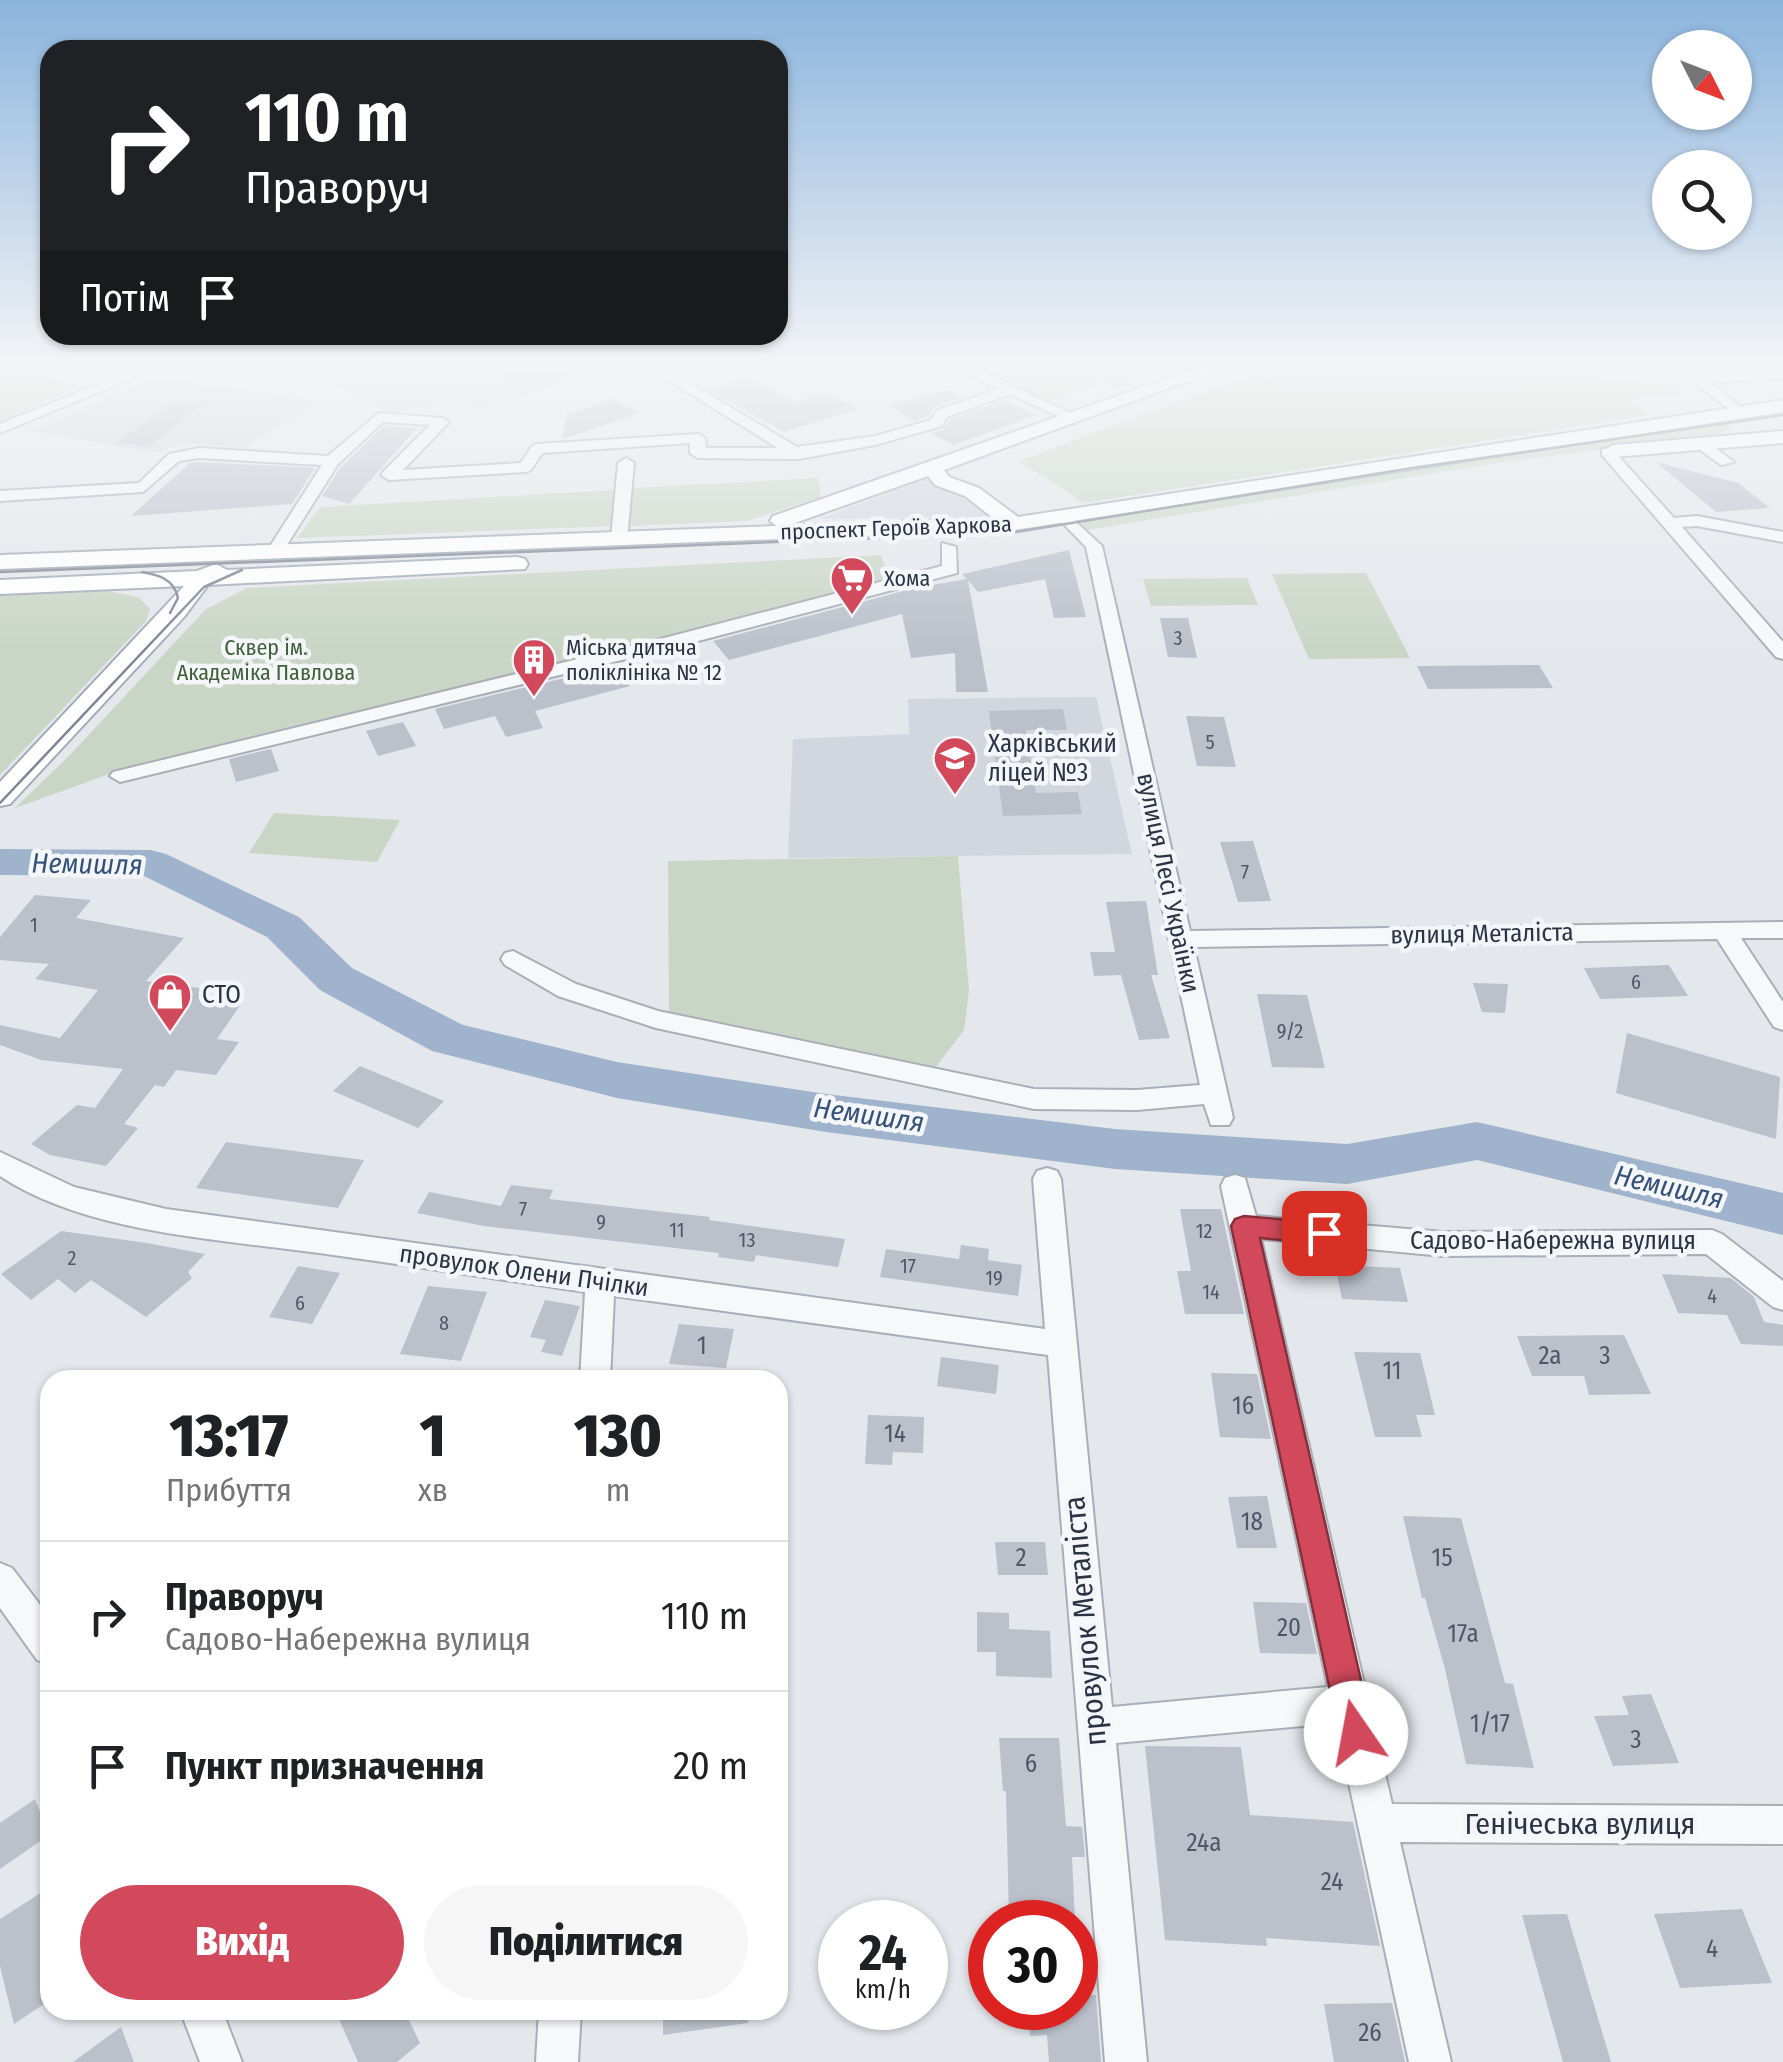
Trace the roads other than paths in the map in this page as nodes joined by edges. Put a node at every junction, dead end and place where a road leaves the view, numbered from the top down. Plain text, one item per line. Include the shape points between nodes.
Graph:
1 (174, 457) edge
2 (269, 457) edge
3 (336, 457) edge
4 (407, 457) edge
5 (532, 457) edge
6 (625, 457) edge
7 (966, 457) edge
8 (1451, 457) edge
9 (1574, 457) edge
10 (1612, 457) edge
11 (1719, 457) edge
12 (332, 461) junction
13 (1726, 462) dead end
14 (933, 469) junction
15 (0, 496) edge
16 (1066, 518) junction
17 (1672, 523) junction
18 (1014, 524) junction
19 (744, 534) junction
20 (1085, 535) junction
21 (1783, 536) edge
22 (619, 538) junction
23 (985, 544) junction
24 (948, 546) junction
25 (307, 549) junction
26 (275, 551) junction
27 (658, 558) junction
28 (0, 562) edge
29 (201, 578) junction
30 (0, 586) edge
31 (1783, 652) edge
32 (120, 776) dead end
33 (0, 798) edge
34 (1783, 930) edge
35 (1724, 931) junction
36 (1181, 939) junction
37 (513, 959) dead end
38 (1783, 1021) edge
39 (0, 1162) edge
40 (1047, 1179) dead end
41 (1235, 1186) dead end
42 (1244, 1226) junction
43 (600, 1284) junction
44 (1783, 1298) edge
45 (1059, 1344) junction
46 (596, 1370) edge
47 (0, 1580) edge
48 (40, 1634) edge
49 (1350, 1703) junction
50 (1095, 1727) junction
51 (1376, 1823) junction
52 (1783, 1824) edge
53 (205, 2020) edge
54 (559, 2020) edge
55 (221, 2062) edge
56 (557, 2062) edge
57 (1126, 2062) edge
58 (1430, 2062) edge

1 - 15 street via 144,487
2 - 12 street
3 - 12 street
4 - 5 street via 389,475 526,467
6 - 22 street
7 - 14 main road
8 - 16 main road, проспект Героїв Харкова
9 - 20 main road, проспект Героїв Харкова
10 - 17 street
11 - 13 street
12 - 26 street
14 - 18 main road
14 - 19 main road
16 - 18 main road, проспект Героїв Харкова
16 - 20 street
17 - 21 street via 1698,521
17 - 31 street
18 - 19 main road, проспект Героїв Харкова
18 - 23 main road via 1010,533
19 - 22 main road, проспект Героїв Харкова
19 - 27 main road
20 - 23 main road, проспект Героїв Харкова
20 - 36 street, вулиця Лесі Українки via 1094,546
22 - 25 main road, проспект Героїв Харкова
23 - 24 main road, проспект Героїв Харкова
24 - 27 main road, проспект Героїв Харкова
24 - 32 street via 951,569
25 - 26 main road, проспект Героїв Харкова
25 - 29 main road
26 - 28 main road, проспект Героїв Харкова
27 - 29 main road, проспект Героїв Харкова
29 - 30 main road, проспект Героїв Харкова
29 - 33 main road
34 - 35 street, вулиця Металіста
35 - 36 street, вулиця Металіста
35 - 38 street
36 - 37 street, вулиця Лесі Українки via 1218,1106 1034,1098 656,1019 566,990
39 - 43 street, провулок Олени Пчілки via 27,1181 108,1209
40 - 45 street, провулок Металіста
41 - 42 street
42 - 44 street, Садово-Набережна вулиця via 1443,1244 1712,1242
42 - 49 street
43 - 45 street, провулок Олени Пчілки
43 - 46 street
45 - 50 street, провулок Металіста
47 - 48 street
49 - 50 street
49 - 51 street
50 - 57 street, провулок Металіста
51 - 52 street, Генічеська вулиця
51 - 58 street
53 - 55 street
54 - 56 street

